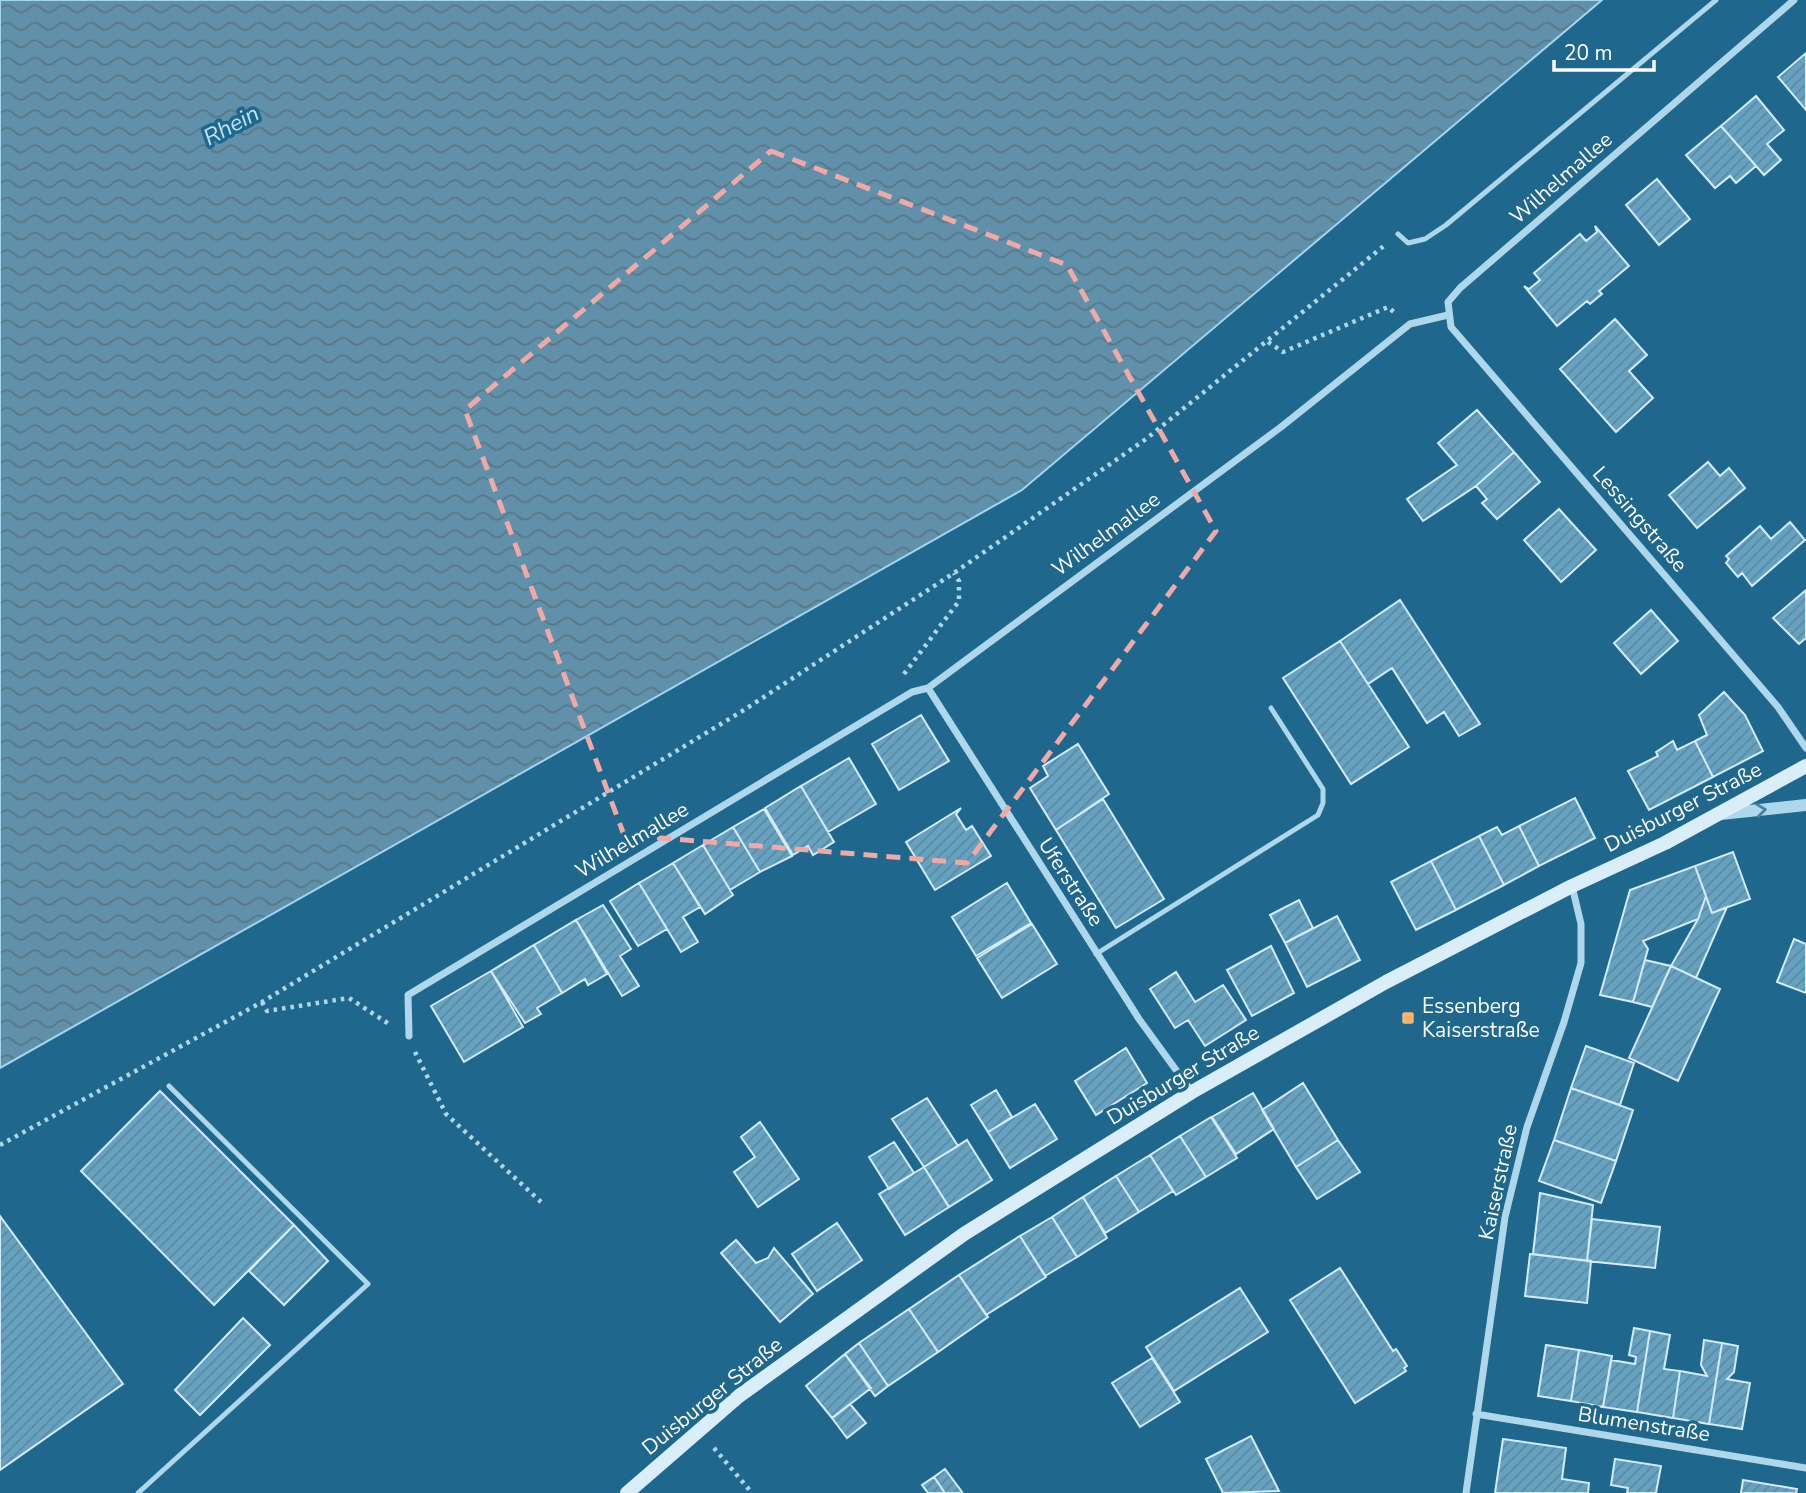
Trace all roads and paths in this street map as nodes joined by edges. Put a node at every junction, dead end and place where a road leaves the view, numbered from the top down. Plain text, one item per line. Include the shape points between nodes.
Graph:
1 (1716, 0) edge
2 (1794, 0) edge
3 (1398, 234) joint
4 (1448, 315) junction
5 (1410, 324) junction
6 (1268, 342) junction
7 (954, 573) junction
8 (902, 676) dead end
9 (928, 688) junction
10 (1271, 708) dead end
11 (1806, 748) edge
12 (1806, 766) edge
13 (1806, 805) edge
14 (1717, 815) junction
15 (1572, 886) junction
16 (1097, 954) junction
17 (262, 1002) junction
18 (409, 1036) junction
19 (169, 1086) dead end
20 (1192, 1092) junction
21 (0, 1145) edge
22 (541, 1202) dead end
23 (1476, 1414) junction
24 (699, 1430) junction
25 (1806, 1468) edge
26 (138, 1493) edge
27 (627, 1493) edge
28 (752, 1493) edge
29 (1466, 1493) edge

1 - 3 lane via 1446,225 1425,239 1408,243
2 - 4 street, Wilhelmallee via 1460,288 1448,302
3 - 6 path
4 - 5 street, Wilhelmallee
4 - 11 street, Lessingstraße via 1451,327 1778,707
5 - 6 path via 1388,307 1283,352
5 - 9 street, Wilhelmallee via 1281,427
6 - 7 path via 1146,439
7 - 8 path via 960,601
7 - 17 path via 744,710
9 - 16 street, Uferstraße
9 - 18 street, Wilhelmallee via 912,692 408,995
10 - 16 lane via 1323,789 1324,803 1318,815
12 - 14 main road, Duisburger Straße
14 -> 13 street
14 - 15 main road, Duisburger Straße
15 - 20 main road, Duisburger Straße via 1386,982
15 - 23 street, Kaiserstraße via 1581,924 1581,963 1527,1127 1505,1217
16 - 20 street, Uferstraße
17 - 18 path via 267,1011 349,998
17 - 21 path
18 - 22 path via 446,1114
19 - 26 lane via 368,1284
20 - 24 main road, Duisburger Straße via 964,1234 738,1396
23 - 25 street, Blumenstraße
23 - 29 street, Kaiserstraße
24 - 27 main road, Duisburger Straße
24 - 28 path

